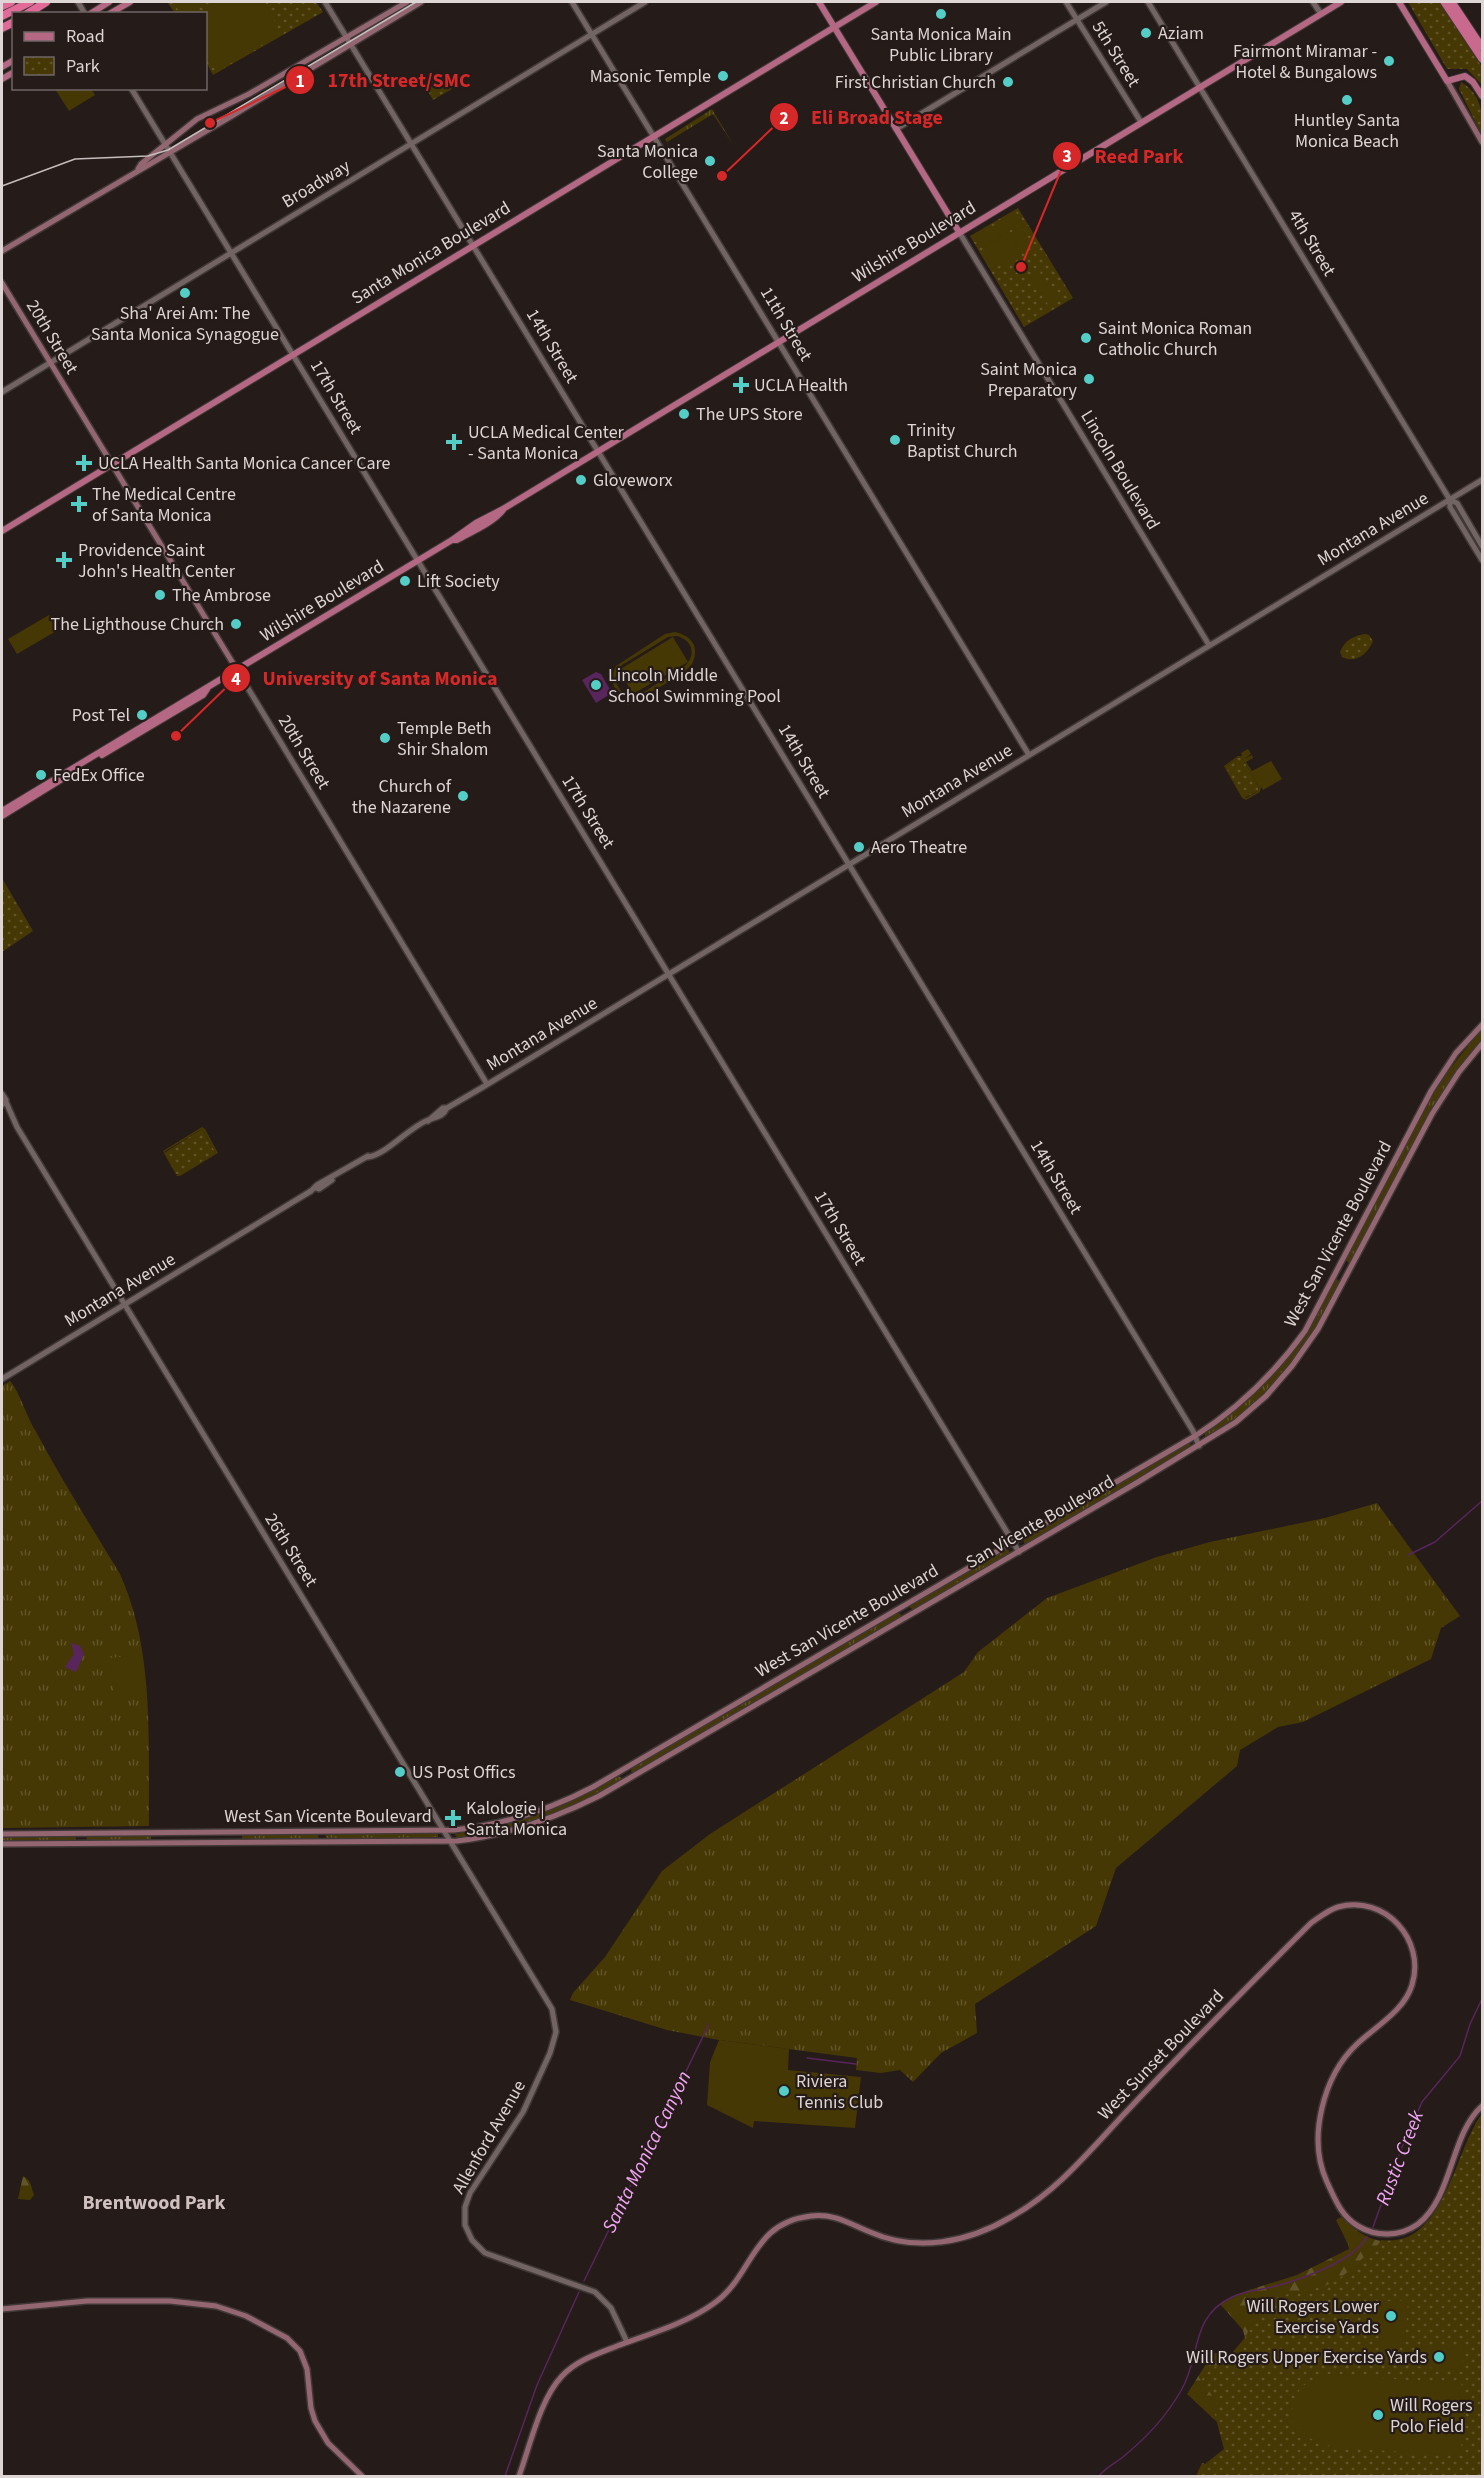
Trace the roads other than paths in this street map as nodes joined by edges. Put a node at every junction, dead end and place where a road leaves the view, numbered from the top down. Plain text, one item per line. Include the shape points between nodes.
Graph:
1 (11, 2) edge
2 (30, 2) edge
3 (46, 2) edge
4 (109, 2) edge
5 (130, 2) edge
6 (325, 2) edge
7 (407, 2) edge
8 (421, 2) edge
9 (572, 2) edge
10 (645, 2) edge
11 (819, 2) edge
12 (876, 2) edge
13 (1066, 2) edge
14 (1106, 2) edge
15 (1148, 2) edge
16 (1313, 2) edge
17 (1341, 2) edge
18 (1399, 2) edge
19 (1444, 2) edge
20 (1452, 2) edge
21 (2, 6) edge
22 (30, 12) edge
23 (92, 12) edge
24 (113, 12) edge
25 (1321, 14) junction
26 (2, 16) edge
27 (1077, 19) junction
28 (834, 26) junction
29 (592, 34) junction
30 (347, 38) junction
31 (351, 44) junction
32 (1482, 48) edge
33 (1482, 59) edge
34 (1447, 81) junction
35 (1200, 87) junction
36 (132, 90) edge
37 (1482, 96) edge
38 (1141, 122) junction
39 (896, 129) junction
40 (654, 135) junction
41 (412, 142) junction
42 (1482, 142) edge
43 (165, 145) junction
44 (170, 153) junction
45 (138, 169) junction
46 (959, 232) junction
47 (473, 245) junction
48 (2, 251) edge
49 (231, 253) junction
50 (2, 283) edge
51 (779, 342) junction
52 (292, 355) junction
53 (50, 362) junction
54 (2, 392) edge
55 (598, 452) junction
56 (112, 464) junction
57 (1482, 480) edge
58 (1450, 500) junction
59 (2, 531) edge
60 (1482, 546) edge
61 (1482, 560) edge
62 (417, 561) junction
63 (1209, 645) junction
64 (237, 670) junction
65 (207, 688) junction
66 (184, 700) junction
67 (178, 709) junction
68 (1029, 755) junction
69 (2, 811) edge
70 (2, 816) edge
71 (849, 864) junction
72 (669, 974) junction
73 (1482, 1025) edge
74 (1482, 1044) edge
75 (488, 1084) junction
76 (2, 1094) edge
77 (3, 1104) edge
78 (125, 1304) junction
79 (2, 1379) edge
80 (1195, 1436) junction
81 (1198, 1446) junction
82 (1013, 1542) junction
83 (1019, 1552) junction
84 (443, 1830) junction
85 (2, 1834) edge
86 (450, 1841) junction
87 (2, 1844) edge
88 (547, 2000) joint
89 (1482, 2106) edge
90 (2, 2309) edge
91 (627, 2342) junction
92 (363, 2476) edge
93 (519, 2476) edge

1 - 21 highway
2 - 26 highway
3 - 22 highway
4 - 23 main road
5 - 24 main road
6 - 30 street, 14th Street
7 - 30 main road
8 - 31 main road
9 - 29 street, 11th Street
10 - 29 street, Broadway
11 - 28 main road, Lincoln Boulevard
12 - 28 main road, Santa Monica Boulevard
13 - 27 street, 5th Street
14 - 27 street
15 - 35 street, 4th Street
16 - 25 street
17 - 25 main road, Wilshire Boulevard
18 - 34 main road
19 - 33 highway
20 - 32 highway
25 - 35 main road, Wilshire Boulevard
27 - 38 street, 5th Street
27 - 39 street
28 - 39 main road, Lincoln Boulevard
28 - 40 main road, Santa Monica Boulevard
29 - 40 street, 11th Street
29 - 41 street, Broadway
30 - 31 street, 14th Street
30 - 43 main road via 203,116
31 - 41 street, 14th Street
31 - 44 main road
34 - 37 main road via 1465,76
34 - 42 main road
35 - 38 main road, Wilshire Boulevard
35 - 58 street, 4th Street
36 - 43 street, 17th Street
38 - 46 main road, Wilshire Boulevard
39 - 46 main road, Lincoln Boulevard
40 - 47 main road, Santa Monica Boulevard
40 - 51 street, 11th Street
41 - 47 street, 14th Street
41 - 49 street, Broadway
43 - 44 street, 17th Street
43 - 45 main road
44 - 45 main road
44 - 49 street, 17th Street
45 - 48 main road
46 - 51 main road, Wilshire Boulevard
46 - 63 street, Lincoln Boulevard
47 - 52 main road, Santa Monica Boulevard
47 - 55 street, 14th Street
49 - 52 street, 17th Street
49 - 53 street, Broadway
50 - 53 main road, 20th Street
51 - 55 main road, Wilshire Boulevard
51 - 68 street, 11th Street
52 - 56 main road, Santa Monica Boulevard
52 - 62 street, 17th Street
53 - 54 street, Broadway
53 - 56 main road, 20th Street
55 - 62 main road, Wilshire Boulevard
55 - 71 street, 14th Street
56 - 59 main road, Santa Monica Boulevard
56 - 64 main road, 20th Street
57 - 58 street, Montana Avenue
58 - 60 street, 4th Street via 1457,503
58 - 61 street, 4th Street via 1450,507
58 - 63 street, Montana Avenue
62 - 64 main road, Wilshire Boulevard
62 - 72 street, 17th Street
63 - 68 street, Montana Avenue
64 - 65 main road, Wilshire Boulevard
64 - 75 street, 20th Street
65 - 66 main road, Wilshire Boulevard
65 - 67 main road, Wilshire Boulevard via 203,695
66 - 67 main road
66 - 69 main road, Wilshire Boulevard
67 - 70 main road, Wilshire Boulevard
68 - 71 street, Montana Avenue
71 - 72 street, Montana Avenue
71 - 80 street, 14th Street
72 - 75 street, Montana Avenue
72 - 82 street, 17th Street
73 - 80 main road, West San Vicente Boulevard via 1456,1053 1431,1091 1305,1331 1258,1388
74 - 81 main road, San Vicente Boulevard via 1432,1114 1306,1348 1266,1396 1236,1422
75 - 78 street, Montana Avenue
76 - 77 street, 26th Street via 6,1097
77 - 78 street, 26th Street
78 - 79 street, Montana Avenue
78 - 84 street, 26th Street
80 - 81 street, 14th Street
80 - 82 main road, West San Vicente Boulevard
81 - 83 main road, San Vicente Boulevard
82 - 83 street, 17th Street
82 - 84 main road, West San Vicente Boulevard via 593,1787 541,1811 510,1820
83 - 86 main road, San Vicente Boulevard via 573,1809 512,1831
84 - 85 main road, West San Vicente Boulevard
84 - 86 street, 26th Street
86 - 87 main road, West San Vicente Boulevard
86 - 88 street, 26th Street
88 - 91 street, Allenford Avenue via 556,2025 556,2039 523,2112 470,2193 465,2225 471,2240 485,2253 595,2292 610,2308
89 - 91 main road, West Sunset Boulevard via 1471,2120 1435,2204 1415,2225 1381,2234 1361,2228 1343,2213 1323,2173 1318,2152 1328,2092 1347,2054 1405,2000 1412,1986 1416,1959 1405,1932 1386,1913 1360,1905 1335,1908 1311,1923 1063,2178 1015,2215 978,2233 927,2243 890,2239 832,2216 795,2219 758,2244 736,2282 716,2302 682,2321
90 - 92 main road via 87,2301 160,2301 216,2306 246,2316 287,2338 300,2351 307,2369 315,2421 328,2443
91 - 93 main road, West Sunset Boulevard via 581,2361 560,2378 546,2400

